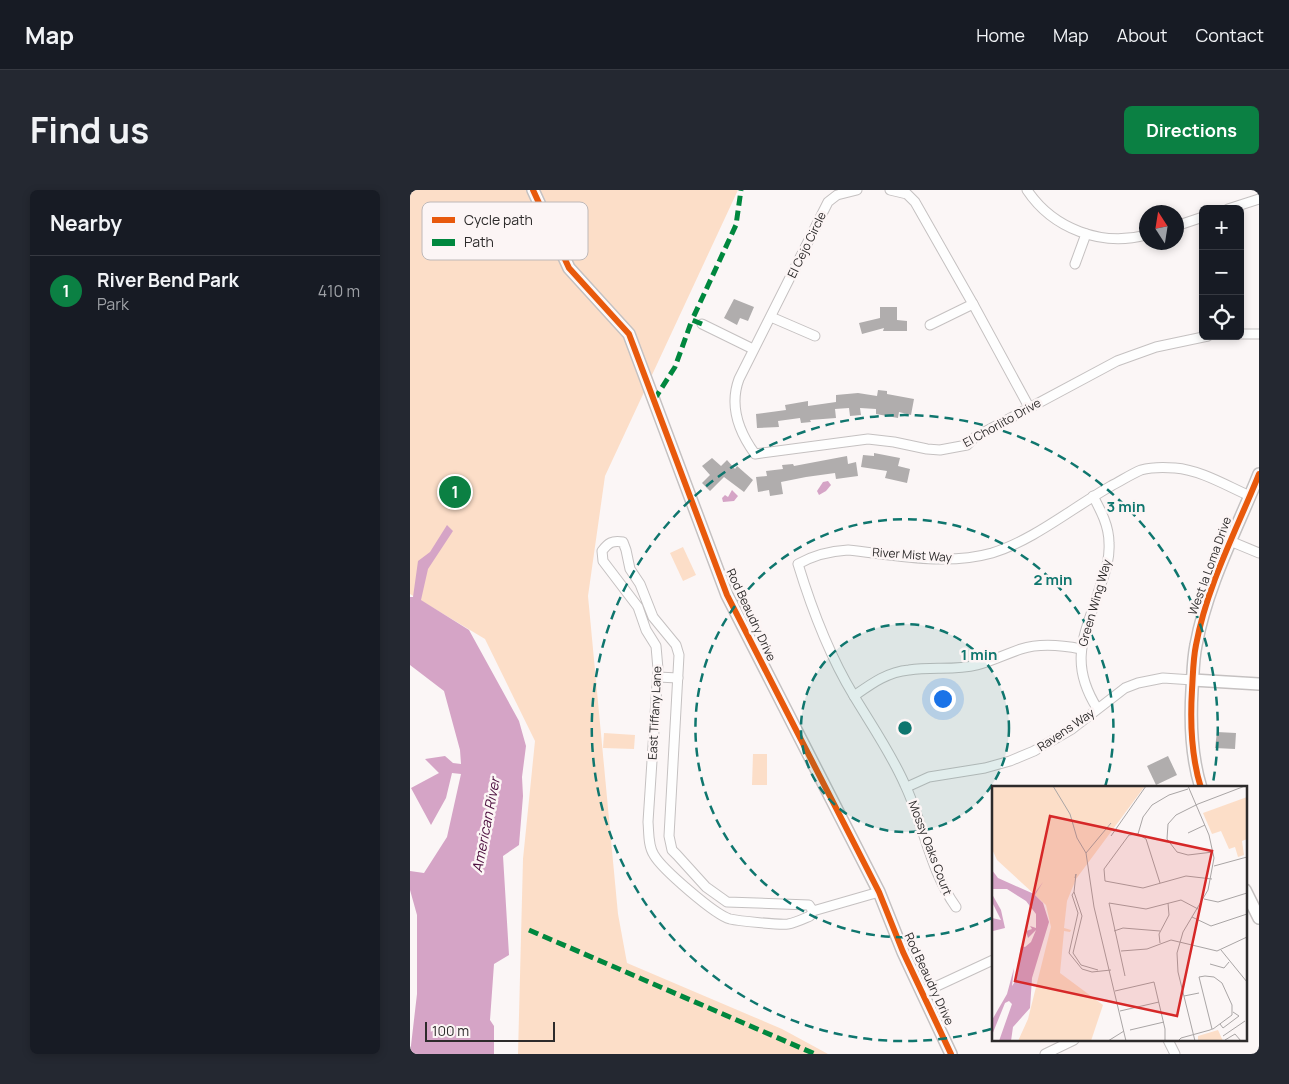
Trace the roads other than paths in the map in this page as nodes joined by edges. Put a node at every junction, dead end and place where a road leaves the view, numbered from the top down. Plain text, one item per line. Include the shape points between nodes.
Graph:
1 (533, 190) edge
2 (857, 190) edge
3 (890, 190) edge
4 (1027, 190) edge
5 (1259, 199) edge
6 (539, 202) edge
7 (1240, 205) edge
8 (1199, 218) edge
9 (1184, 223) edge
10 (1086, 234) junction
11 (1139, 236) edge
12 (565, 260) edge
13 (1075, 264) dead end
14 (973, 304) junction
15 (772, 317) junction
16 (702, 324) dead end
17 (930, 325) dead end
18 (1244, 334) edge
19 (1259, 334) edge
20 (815, 336) dead end
21 (1199, 338) edge
22 (753, 349) junction
23 (1029, 407) junction
24 (755, 454) joint
25 (1259, 474) edge
26 (1093, 496) junction
27 (1250, 496) junction
28 (1230, 541) junction
29 (1259, 553) edge
30 (1081, 649) junction
31 (658, 677) junction
32 (678, 678) junction
33 (1193, 680) junction
34 (1259, 684) edge
35 (854, 696) junction
36 (1097, 708) junction
37 (1201, 786) edge
38 (906, 787) junction
39 (879, 892) junction
40 (1246, 892) edge
41 (956, 907) dead end
42 (814, 910) junction
43 (1259, 918) edge
44 (992, 960) edge
45 (922, 993) junction
46 (1070, 1042) edge
47 (1169, 1042) edge
48 (951, 1054) edge
49 (1045, 1054) edge
50 (1175, 1054) edge

1 - 6 street, Rod Beaudry Drive
2 - 15 street, El Cejo Circle via 837,195 828,202
3 - 14 street via 907,194 915,202
4 - 10 street via 1049,214
5 - 7 street
8 - 9 street
10 - 11 street via 1114,239
10 - 13 street
12 - 39 street, Rod Beaudry Drive via 628,334 727,595
14 - 17 street
14 - 23 street
15 - 20 street
15 - 22 street, El Cejo Circle
16 - 22 street
18 - 19 street
21 - 23 street, El Chorlito Drive via 1136,354 1102,368
22 - 24 street, El Cejo Circle via 737,385 735,398 742,434
23 - 24 street, El Chorlito Drive via 975,437 967,445 954,448 927,449 868,438
25 - 27 street, West la Loma Drive
26 - 27 street, River Mist Way via 1142,470 1166,468 1189,471
26 - 30 street, Green Wing Way via 1107,528 1109,556
26 - 35 street, River Mist Way via 1021,541 974,557 940,559 848,550 822,554 798,564 825,640
27 - 28 street, West la Loma Drive
28 - 29 street
28 - 33 street, West la Loma Drive via 1200,625
30 - 35 street via 1042,645 961,668 896,672
30 - 36 street, Green Wing Way via 1084,683
31 - 32 street
31 - 32 street, East Tiffany Lane via 656,646 646,630 638,606 603,561 602,552 611,542 623,542 630,569 640,584 653,617 676,645
31 - 42 street, East Tiffany Lane via 648,822 653,855 696,896 731,919 788,924 810,916
32 - 42 street, East Tiffany Lane via 669,836 672,850 706,887 726,902 809,905
33 - 34 street
33 - 36 street, Ravens Way via 1163,678 1138,683
33 - 37 street, West la Loma Drive via 1190,725
35 - 38 street, River Mist Way
36 - 38 street, Ravens Way via 1057,738 1010,761 929,777
38 - 41 street, Mossy Oaks Court via 944,888
39 - 42 street, East Tiffany Lane
39 - 45 street, Rod Beaudry Drive
40 - 43 street
44 - 45 street
45 - 48 street, Rod Beaudry Drive
46 - 49 street
47 - 50 street

